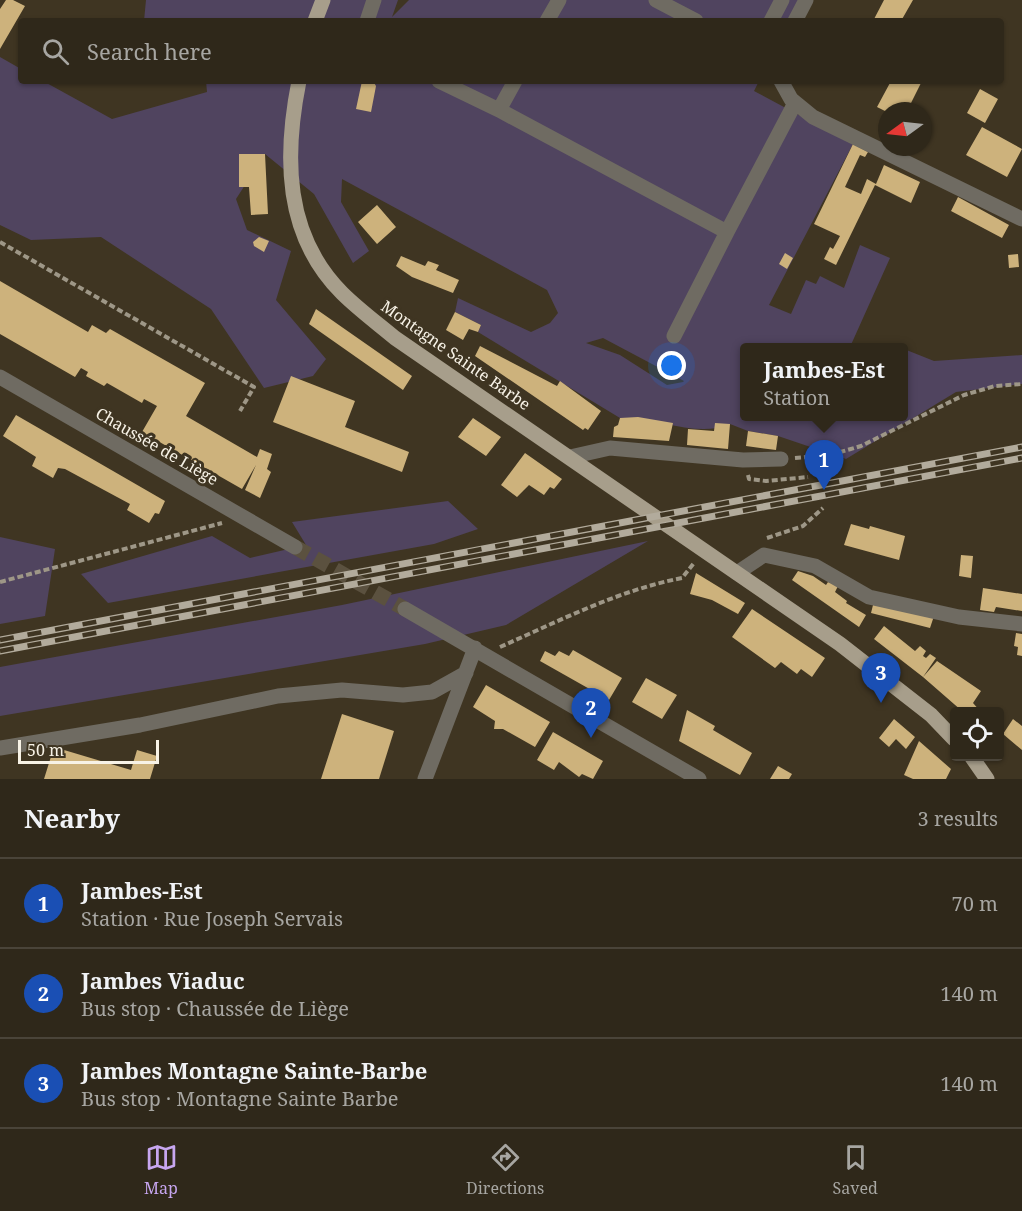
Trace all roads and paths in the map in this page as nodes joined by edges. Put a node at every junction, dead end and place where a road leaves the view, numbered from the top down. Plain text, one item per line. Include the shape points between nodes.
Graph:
1 (323, 0) edge
2 (374, 0) edge
3 (559, 0) edge
4 (656, 0) edge
5 (782, 0) edge
6 (806, 0) edge
7 (316, 18) edge
8 (368, 18) edge
9 (550, 18) edge
10 (690, 18) edge
11 (773, 18) edge
12 (797, 18) edge
13 (298, 84) edge
14 (445, 84) edge
15 (513, 84) edge
16 (783, 84) edge
17 (795, 103) junction
18 (499, 110) junction
19 (1022, 219) edge
20 (727, 232) junction
21 (0, 242) edge
22 (674, 336) dead end
23 (0, 377) edge
24 (1022, 384) edge
25 (240, 411) dead end
26 (570, 457) junction
27 (781, 459) joint
28 (823, 508) dead end
29 (243, 517) junction
30 (764, 539) dead end
31 (296, 547) tunnel mouth
32 (704, 550) junction
33 (737, 573) junction
34 (0, 582) edge
35 (405, 609) tunnel mouth
36 (1022, 624) edge
37 (480, 651) junction
38 (466, 673) junction
39 (950, 735) edge
40 (0, 748) edge
41 (974, 761) edge
42 (425, 779) edge
43 (699, 779) edge
44 (987, 779) edge

1 - 7 main road
2 - 8 street
3 - 9 street
4 - 10 street
5 - 11 street
6 - 12 street
13 - 26 main road, Montagne Sainte Barbe via 291,119 290,183 299,226 315,260 341,292 395,338
14 - 18 street
15 - 18 street
16 - 17 street
17 - 19 street via 813,117
17 - 20 street
18 - 20 street
20 - 22 street
21 - 25 path via 254,387
23 - 29 street, Chaussée de Liège
24 - 27 path via 964,395 861,446 830,455
26 - 27 street via 610,448 743,460
26 - 32 main road, Montagne Sainte Barbe
28 - 30 path via 803,526
29 - 31 street, Chaussée de Liège
29 - 34 path
32 - 33 main road, Montagne Sainte Barbe
32 - 37 path via 682,578 618,596
33 - 36 street via 764,555 815,566 869,597 959,617
33 - 39 main road, Montagne Sainte Barbe via 840,644 931,715
35 - 37 street
37 - 38 street
37 - 43 street
38 - 40 street via 432,692 403,695 342,690 278,696 140,725
38 - 42 street
41 - 44 main road

